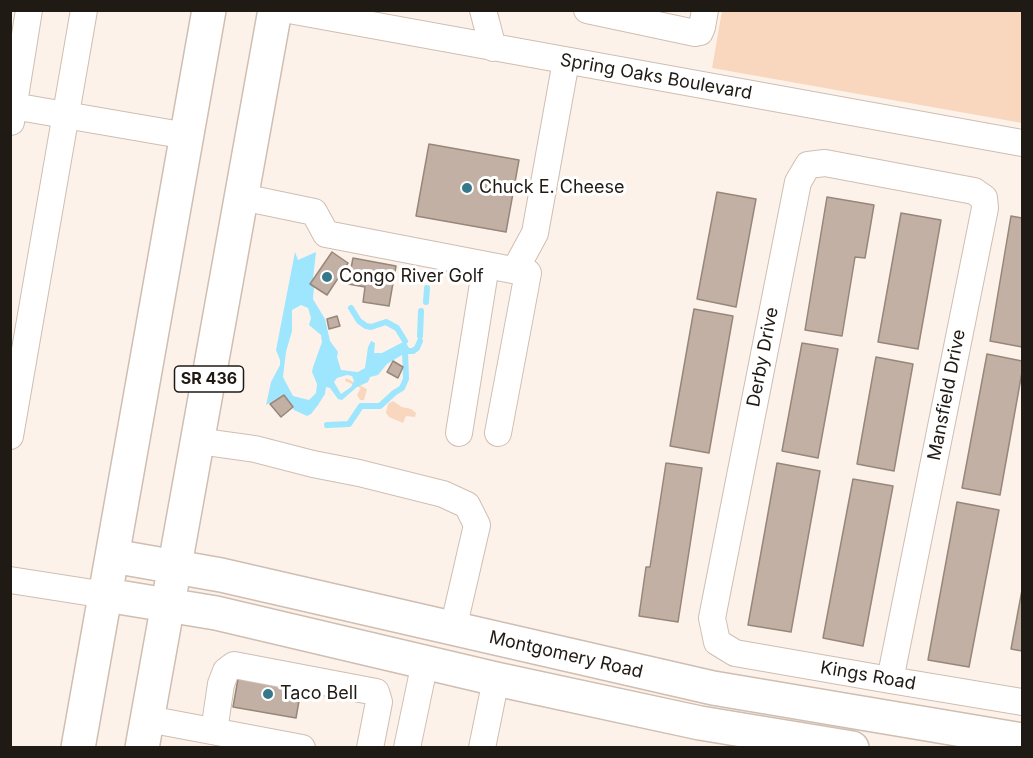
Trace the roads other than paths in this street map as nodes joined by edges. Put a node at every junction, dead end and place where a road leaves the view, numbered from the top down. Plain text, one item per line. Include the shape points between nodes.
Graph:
1 (29, 10) edge
2 (84, 10) edge
3 (209, 10) edge
4 (275, 10) edge
5 (289, 10) edge
6 (483, 10) edge
7 (587, 10) edge
8 (705, 10) edge
9 (363, 17) edge
10 (493, 48) junction
11 (566, 61) junction
12 (12, 114) edge
13 (66, 116) junction
14 (187, 136) junction
15 (1023, 143) edge
16 (897, 177) joint
17 (242, 197) junction
18 (486, 265) junction
19 (514, 270) junction
20 (459, 433) dead end
21 (498, 433) dead end
22 (10, 436) edge
23 (198, 441) junction
24 (112, 556) junction
25 (176, 568) junction
26 (10, 580) edge
27 (106, 595) junction
28 (168, 605) junction
29 (453, 629) junction
30 (717, 642) joint
31 (425, 662) junction
32 (496, 679) junction
33 (890, 680) junction
34 (1023, 702) edge
35 (214, 731) junction
36 (145, 733) edge
37 (745, 739) edge
38 (1023, 740) edge
39 (78, 747) edge
40 (302, 747) edge
41 (370, 747) edge
42 (407, 747) edge
43 (482, 747) edge
44 (852, 747) edge
45 (934, 747) edge
46 (1004, 747) edge

1 - 12 street
2 - 13 street
3 - 14 main road
4 - 17 main road, SR 436
5 - 9 street, Spring Oaks Boulevard
6 - 10 street
7 - 8 street via 695,33 700,32
9 - 10 street, Spring Oaks Boulevard
10 - 11 street, Spring Oaks Boulevard
11 - 15 street, Spring Oaks Boulevard
11 - 19 street via 535,233
12 - 13 street
13 - 14 street
13 - 22 street
14 - 24 main road
16 - 30 street, Derby Drive via 825,163 808,165 798,182 712,618
16 - 33 street, Mansfield Drive via 974,192 984,198 985,208
17 - 18 street via 314,212 326,234
17 - 23 main road, SR 436
18 - 19 street
18 - 20 street
19 - 21 street via 528,273
23 - 25 main road, SR 436
23 - 29 street via 255,449 359,473 443,494 467,506 477,525
24 - 25 main road, Montgomery Road
24 - 27 main road
25 - 28 main road, SR 436
25 - 29 main road, Montgomery Road
26 - 27 street
27 - 28 main road, Montgomery Road
27 - 39 main road
28 - 31 main road, Montgomery Road
28 - 36 main road, SR 436
29 - 38 main road, Montgomery Road via 713,688
30 - 33 street, Kings Road via 735,653
31 - 32 main road, Montgomery Road
31 - 42 street
32 - 37 main road, Montgomery Road via 700,723
32 - 43 street
33 - 34 street, Kings Road
35 - 36 street
35 - 40 street
35 - 41 street via 222,684 226,671 234,665 376,692 379,702
37 - 44 main road, Montgomery Road
45 - 46 main road via 967,740

